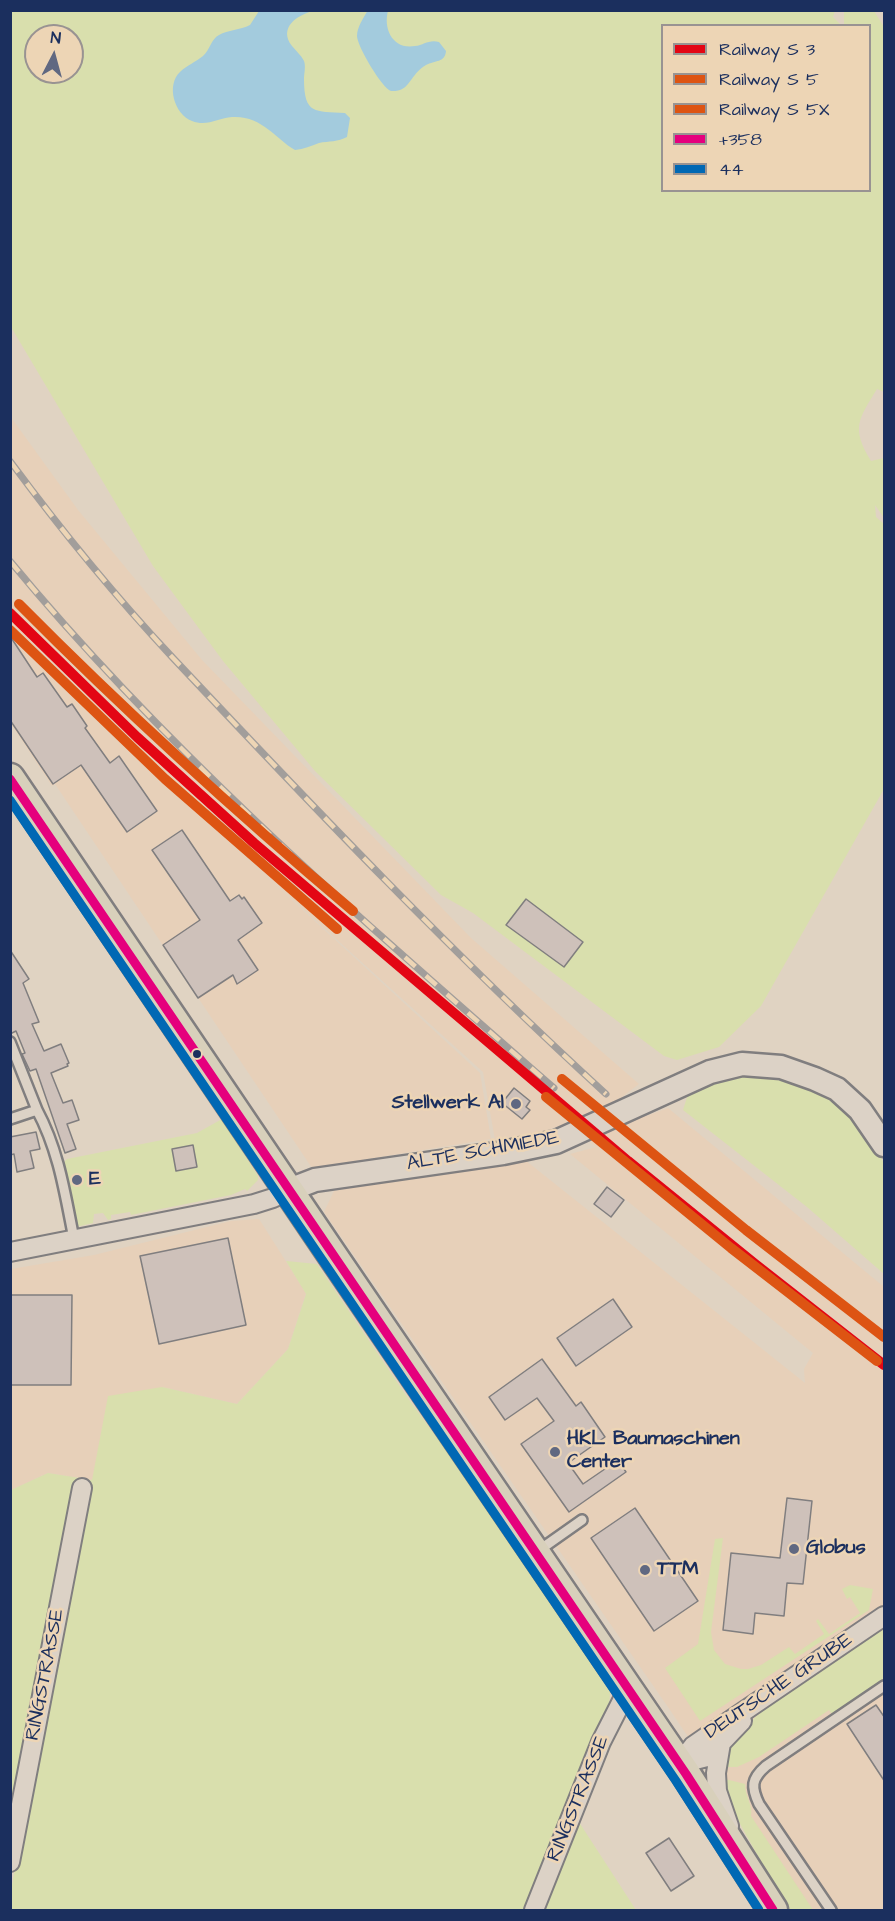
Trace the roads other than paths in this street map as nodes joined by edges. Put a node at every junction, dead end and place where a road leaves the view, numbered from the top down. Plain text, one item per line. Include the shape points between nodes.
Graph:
1 (10, 778) edge
2 (10, 1041) edge
3 (37, 1110) junction
4 (10, 1119) edge
5 (885, 1145) edge
6 (289, 1190) junction
7 (74, 1239) junction
8 (10, 1252) edge
9 (82, 1488) dead end
10 (582, 1520) dead end
11 (536, 1552) junction
12 (885, 1616) edge
13 (885, 1686) edge
14 (628, 1689) junction
15 (764, 1698) junction
16 (722, 1743) junction
17 (680, 1764) junction
18 (738, 1856) junction
19 (10, 1862) edge
20 (534, 1911) edge
21 (773, 1911) edge
22 (831, 1911) edge

1 - 6 main road
2 - 3 lane
3 - 4 lane
3 - 7 lane via 58,1158
5 - 6 street, ALTE SCHMIEDE via 860,1110 837,1089 782,1067 742,1064 710,1072 556,1142 315,1180
6 - 7 street via 254,1204
6 - 11 main road
7 - 8 street
9 - 19 street, RINGSTRASSE
10 - 11 lane
11 - 14 main road
12 - 15 street, DEUTSCHE GRUBE
13 - 22 lane via 757,1774 753,1784 759,1804
14 - 17 main road
14 - 20 street, RINGSTRASSE via 601,1742
15 - 16 street
15 - 17 street, DEUTSCHE GRUBE via 693,1746
16 - 17 street via 707,1756
16 - 18 street via 715,1784
17 - 18 main road
18 - 21 main road

